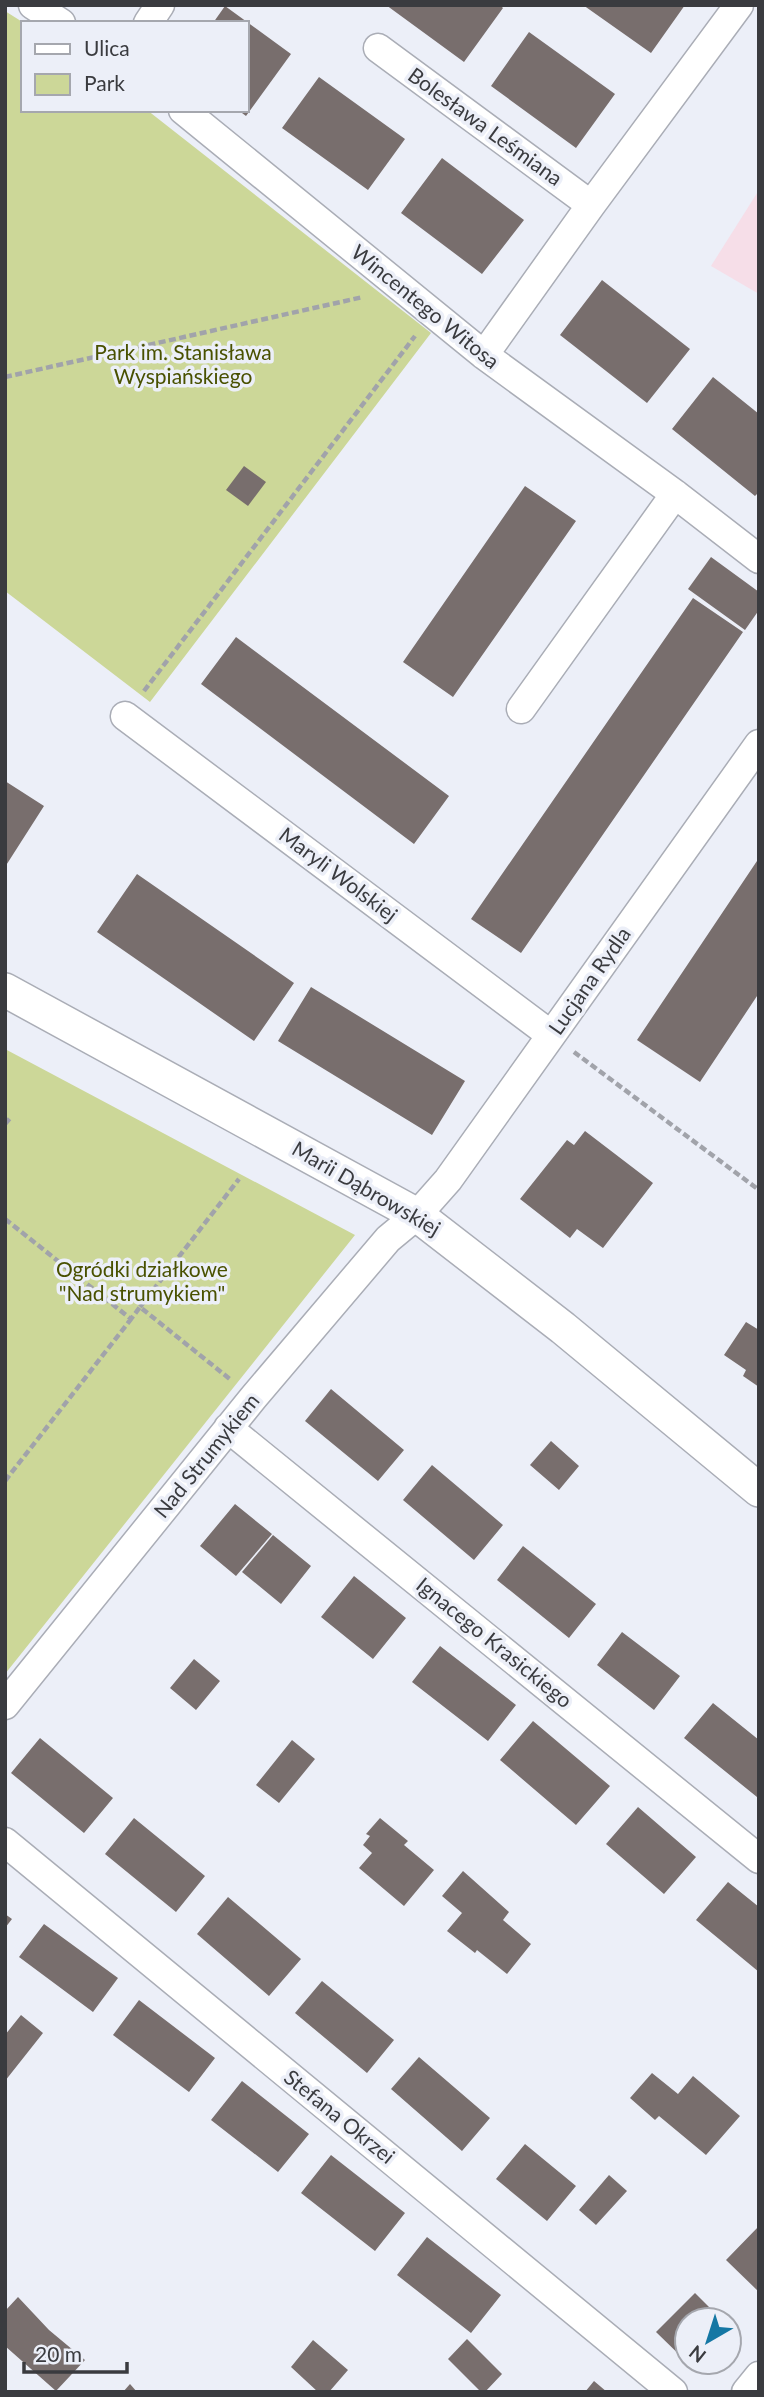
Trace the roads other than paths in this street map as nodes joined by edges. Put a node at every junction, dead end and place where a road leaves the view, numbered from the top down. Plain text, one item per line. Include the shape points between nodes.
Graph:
1 (33, 5) edge
2 (160, 5) edge
3 (739, 5) edge
4 (58, 21) edge
5 (149, 21) edge
6 (378, 48) dead end
7 (185, 112) edge
8 (591, 205) junction
9 (484, 355) junction
10 (675, 494) junction
11 (759, 559) edge
12 (522, 709) dead end
13 (125, 716) road end
14 (759, 744) edge
15 (5, 990) edge
16 (551, 1034) junction
17 (417, 1215) junction
18 (228, 1428) junction
19 (759, 1490) edge
20 (5, 1705) edge
21 (5, 1842) edge
22 (759, 1859) edge
23 (759, 2376) edge
24 (673, 2392) edge
25 (746, 2392) edge

1 - 4 street
2 - 5 street
3 - 8 street
6 - 8 street, Bolesława Leśmiana
7 - 9 street, Wincentego Witosa
8 - 9 street
9 - 10 street, Wincentego Witosa
10 - 11 street, Wincentego Witosa
10 - 12 street
13 - 16 street, Maryli Wolskiej
14 - 16 street, Lucjana Rydla
15 - 17 street, Marii Dąbrowskiej
16 - 17 street, Lucjana Rydla via 448,1180
17 - 18 street, Nad Strumykiem via 388,1239
17 - 19 street, Marii Dąbrowskiej
18 - 20 street, Nad Strumykiem
18 - 22 street, Ignacego Krasickiego
21 - 24 street, Stefana Okrzei
23 - 25 street

